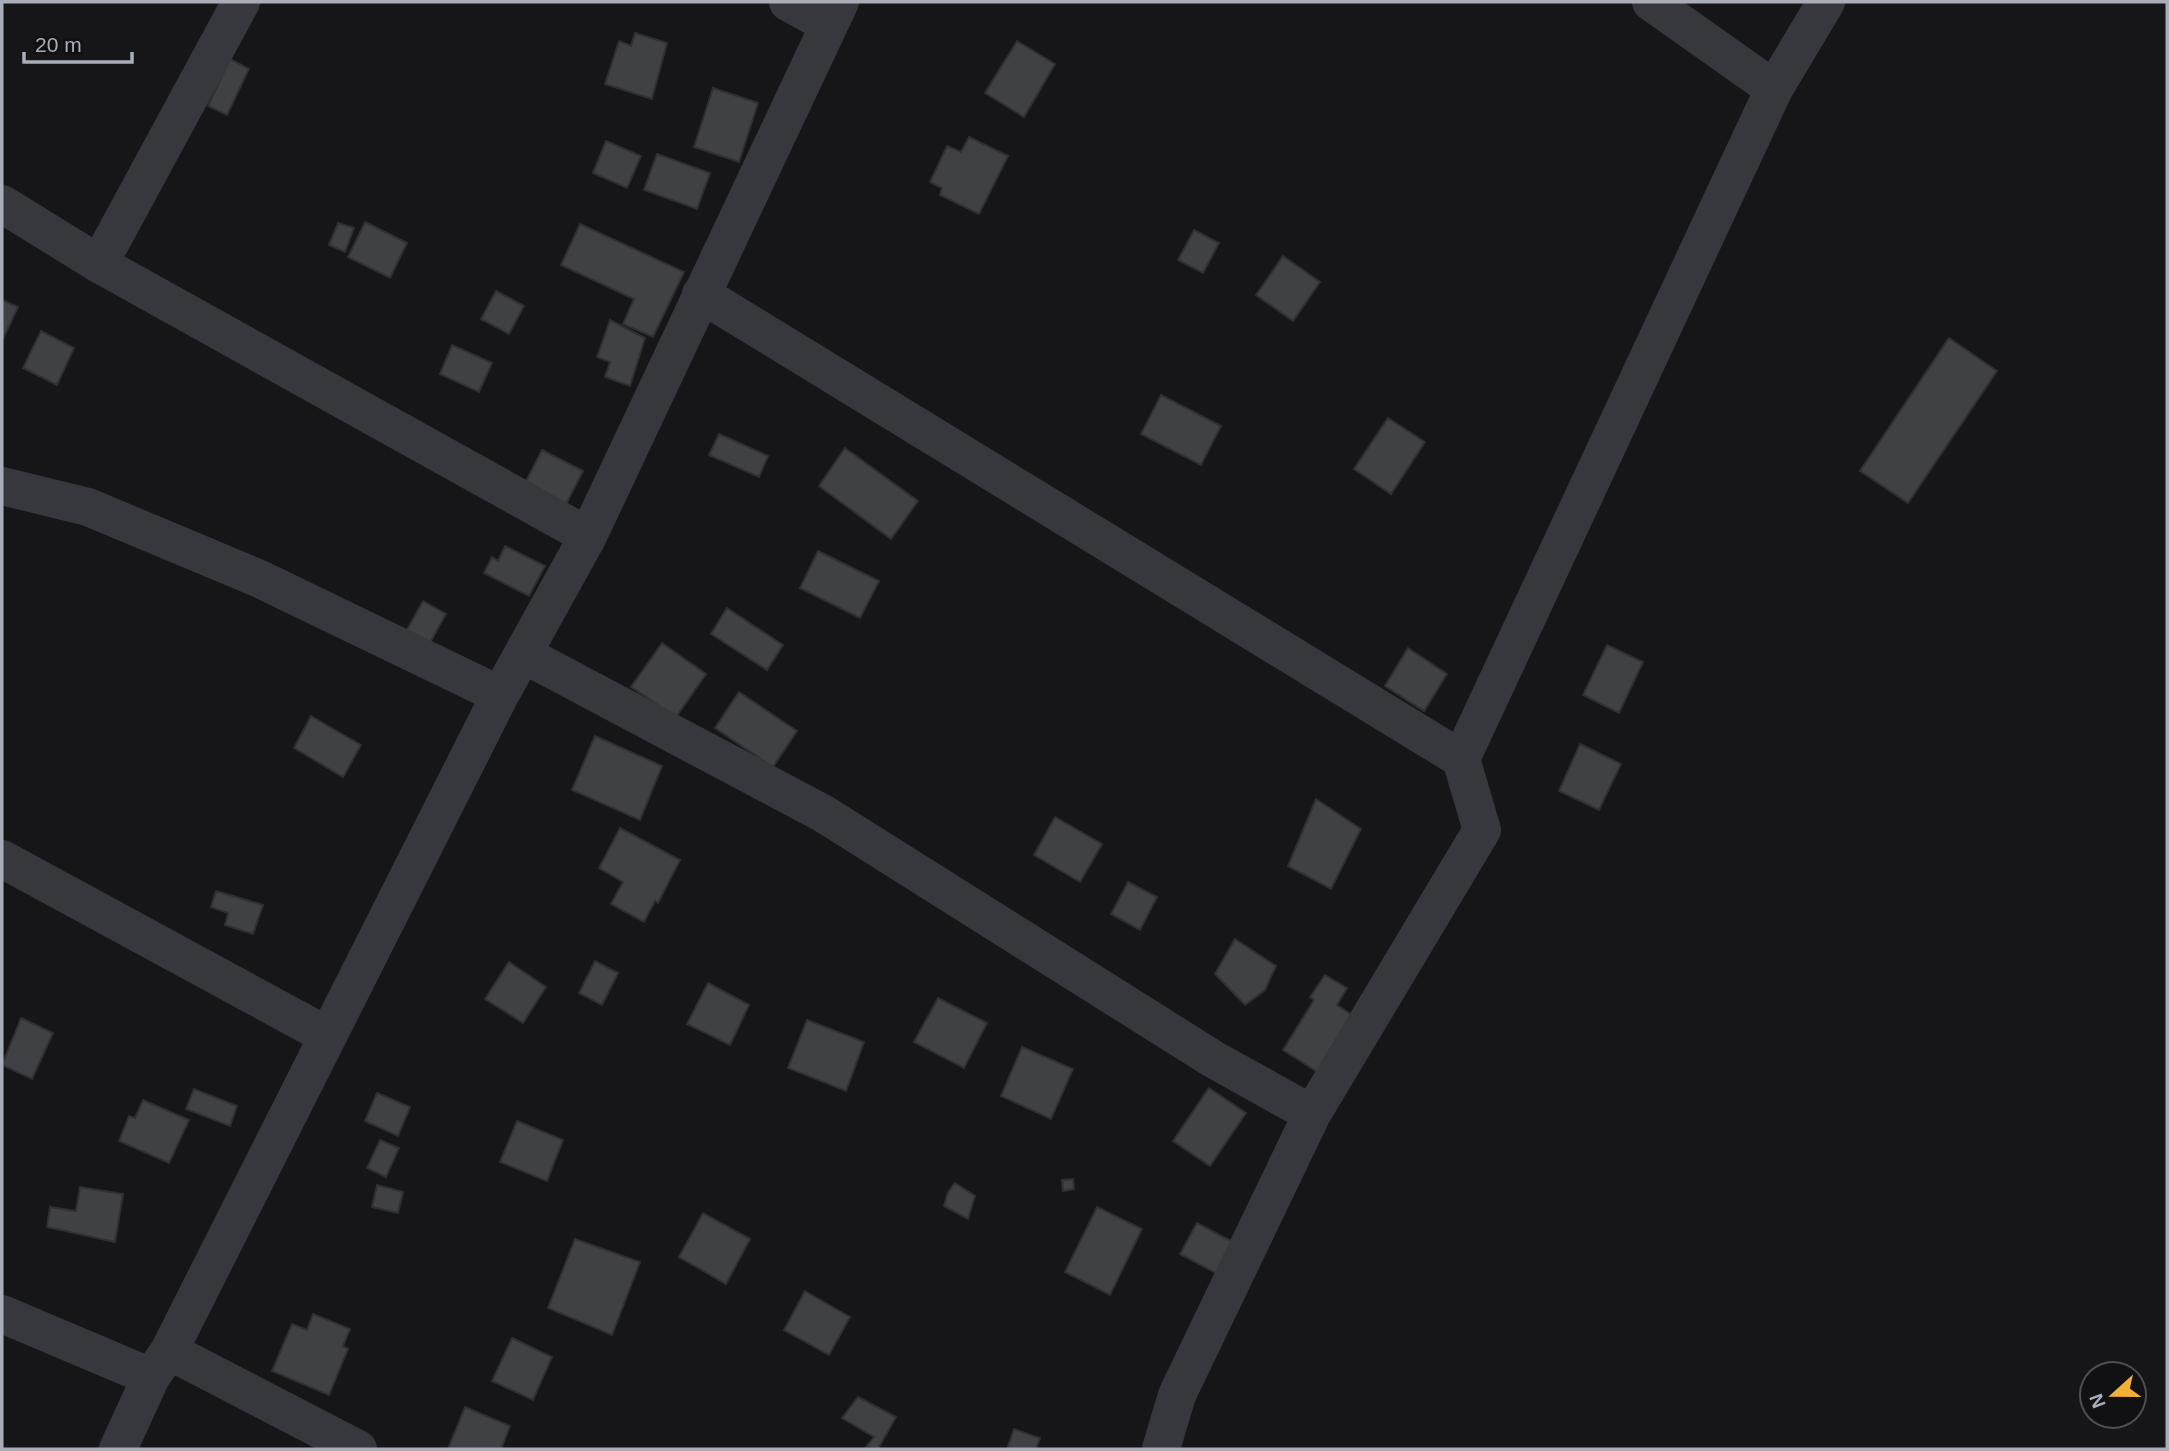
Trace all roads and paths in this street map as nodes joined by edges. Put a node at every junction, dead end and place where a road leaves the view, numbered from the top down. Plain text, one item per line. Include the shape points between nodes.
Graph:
1 (241, 2) edge
2 (788, 2) edge
3 (1651, 2) edge
4 (1826, 2) edge
5 (834, 13) edge
6 (1774, 89) junction
7 (2, 204) edge
8 (99, 264) junction
9 (701, 294) junction
10 (2, 486) edge
11 (588, 536) junction
12 (523, 654) junction
13 (500, 695) junction
14 (1461, 759) junction
15 (2, 859) edge
16 (328, 1036) junction
17 (1312, 1114) junction
18 (2, 1314) edge
19 (160, 1364) junction
20 (118, 1449) edge
21 (358, 1449) edge
22 (1161, 1449) edge

1 - 8 street
2 - 5 street
3 - 6 street
4 - 6 street
5 - 9 street
6 - 14 street
7 - 8 street
8 - 11 street
9 - 11 street
9 - 14 street
10 - 13 street via 88,508 247,574
11 - 12 street
12 - 13 street
12 - 17 street via 824,814 1213,1059
13 - 16 street
14 - 17 street via 1482,830
15 - 16 street
16 - 19 street
17 - 22 street via 1177,1395
18 - 19 street
19 - 20 street
19 - 21 street

